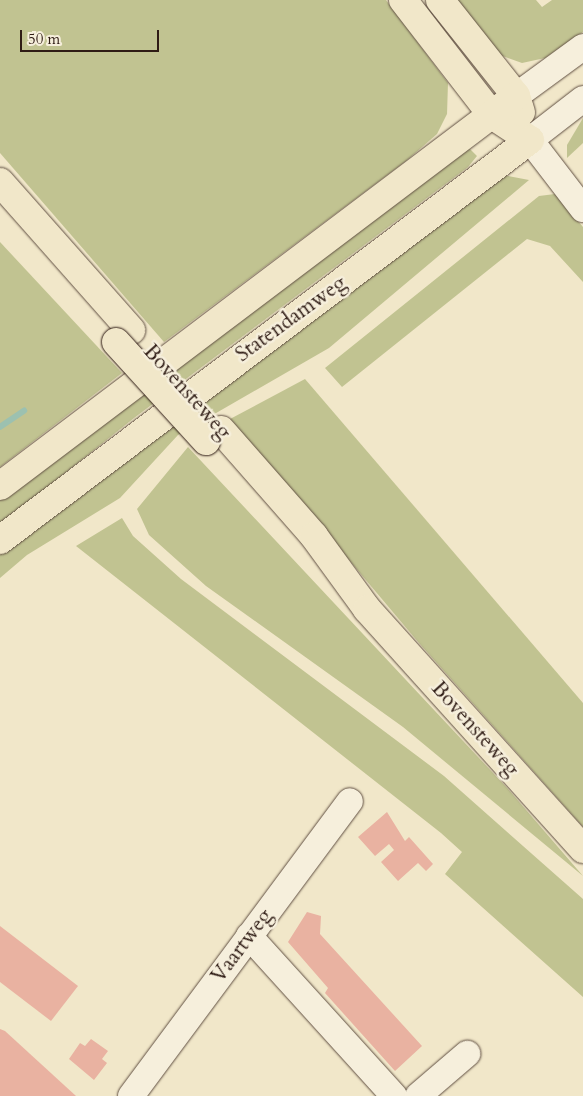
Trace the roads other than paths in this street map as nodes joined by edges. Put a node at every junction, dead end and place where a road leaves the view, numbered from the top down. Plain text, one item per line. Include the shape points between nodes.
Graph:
1 (403, 0) edge
2 (440, 0) edge
3 (583, 47) edge
4 (516, 96) junction
5 (583, 99) edge
6 (492, 115) junction
7 (530, 140) junction
8 (0, 182) edge
9 (0, 209) edge
10 (583, 209) edge
11 (124, 336) junction
12 (0, 486) edge
13 (0, 540) edge
14 (350, 800) dead end
15 (583, 849) edge
16 (249, 936) junction
17 (467, 1054) dead end
18 (135, 1094) edge
19 (394, 1096) edge
20 (418, 1096) edge

1 - 6 main road
2 - 4 main road
3 - 4 street, Statendamweg
4 - 6 main road, Statendamweg
4 - 7 main road
5 - 7 street, Statendamweg
6 - 7 main road
6 - 12 main road, Statendamweg
7 - 10 street
7 - 13 main road, Statendamweg
8 - 11 main road, Bovensteweg
9 - 11 main road, Bovensteweg
11 - 15 main road, Bovensteweg, bridge via 213,436 310,558 367,609
14 - 16 street, Vaartweg
16 - 18 street, Vaartweg
16 - 19 street
17 - 20 street

